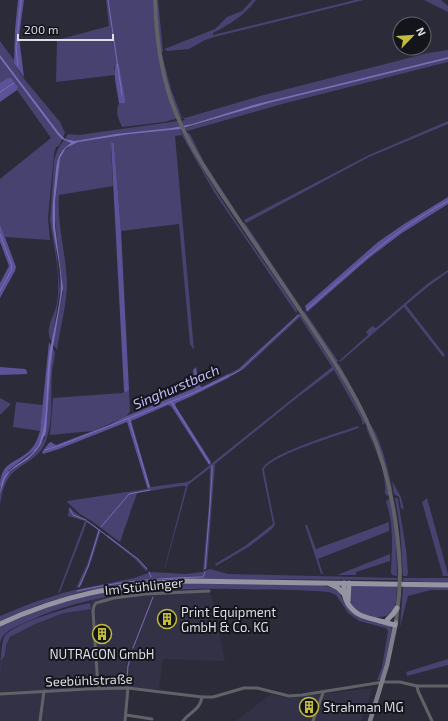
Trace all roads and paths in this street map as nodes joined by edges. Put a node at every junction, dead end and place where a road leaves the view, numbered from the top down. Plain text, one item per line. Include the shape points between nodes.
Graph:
1 (155, 0) edge
2 (327, 582) junction
3 (346, 583) junction
4 (448, 584) edge
5 (209, 591) dead end
6 (344, 594) junction
7 (348, 604) junction
8 (398, 608) junction
9 (380, 620) junction
10 (387, 620) junction
11 (0, 624) edge
12 (395, 624) junction
13 (383, 682) junction
14 (417, 686) junction
15 (448, 686) edge
16 (98, 688) junction
17 (128, 688) junction
18 (44, 691) junction
19 (323, 693) junction
20 (0, 694) edge
21 (202, 697) junction
22 (126, 715) junction
23 (152, 719) dead end
24 (40, 721) edge
25 (125, 721) edge
26 (183, 721) edge
27 (313, 721) edge
28 (370, 721) edge
29 (432, 721) edge

1 - 8 street, bridge via 162,68 184,131 215,185 324,346 358,403 375,442 389,484 397,525 400,572
2 - 3 main road
2 - 6 main road
2 - 11 main road via 184,581 107,588 59,600
3 - 4 main road
3 - 6 main road
3 - 7 main road
5 - 16 street, Im Stühlinger via 145,594 96,603 93,611
6 - 7 main road
7 - 9 main road via 357,615
8 - 10 main road
8 - 12 street
9 - 10 main road
9 - 12 main road
10 - 12 main road
12 - 13 main road
13 - 14 street, Seebühlstraße
13 - 19 street, Seebühlstraße
13 - 28 main road
14 - 15 street, Seebühlstraße
14 - 29 street
16 - 17 street, Seebühlstraße
16 - 18 street, Seebühlstraße
17 - 21 street, Seebühlstraße
17 - 22 street
18 - 20 street, Seebühlstraße
18 - 24 street
19 - 21 street, Seebühlstraße via 289,696 256,688 244,688 213,697
19 - 27 street
21 - 26 street via 199,707
22 - 23 street
22 - 25 street

